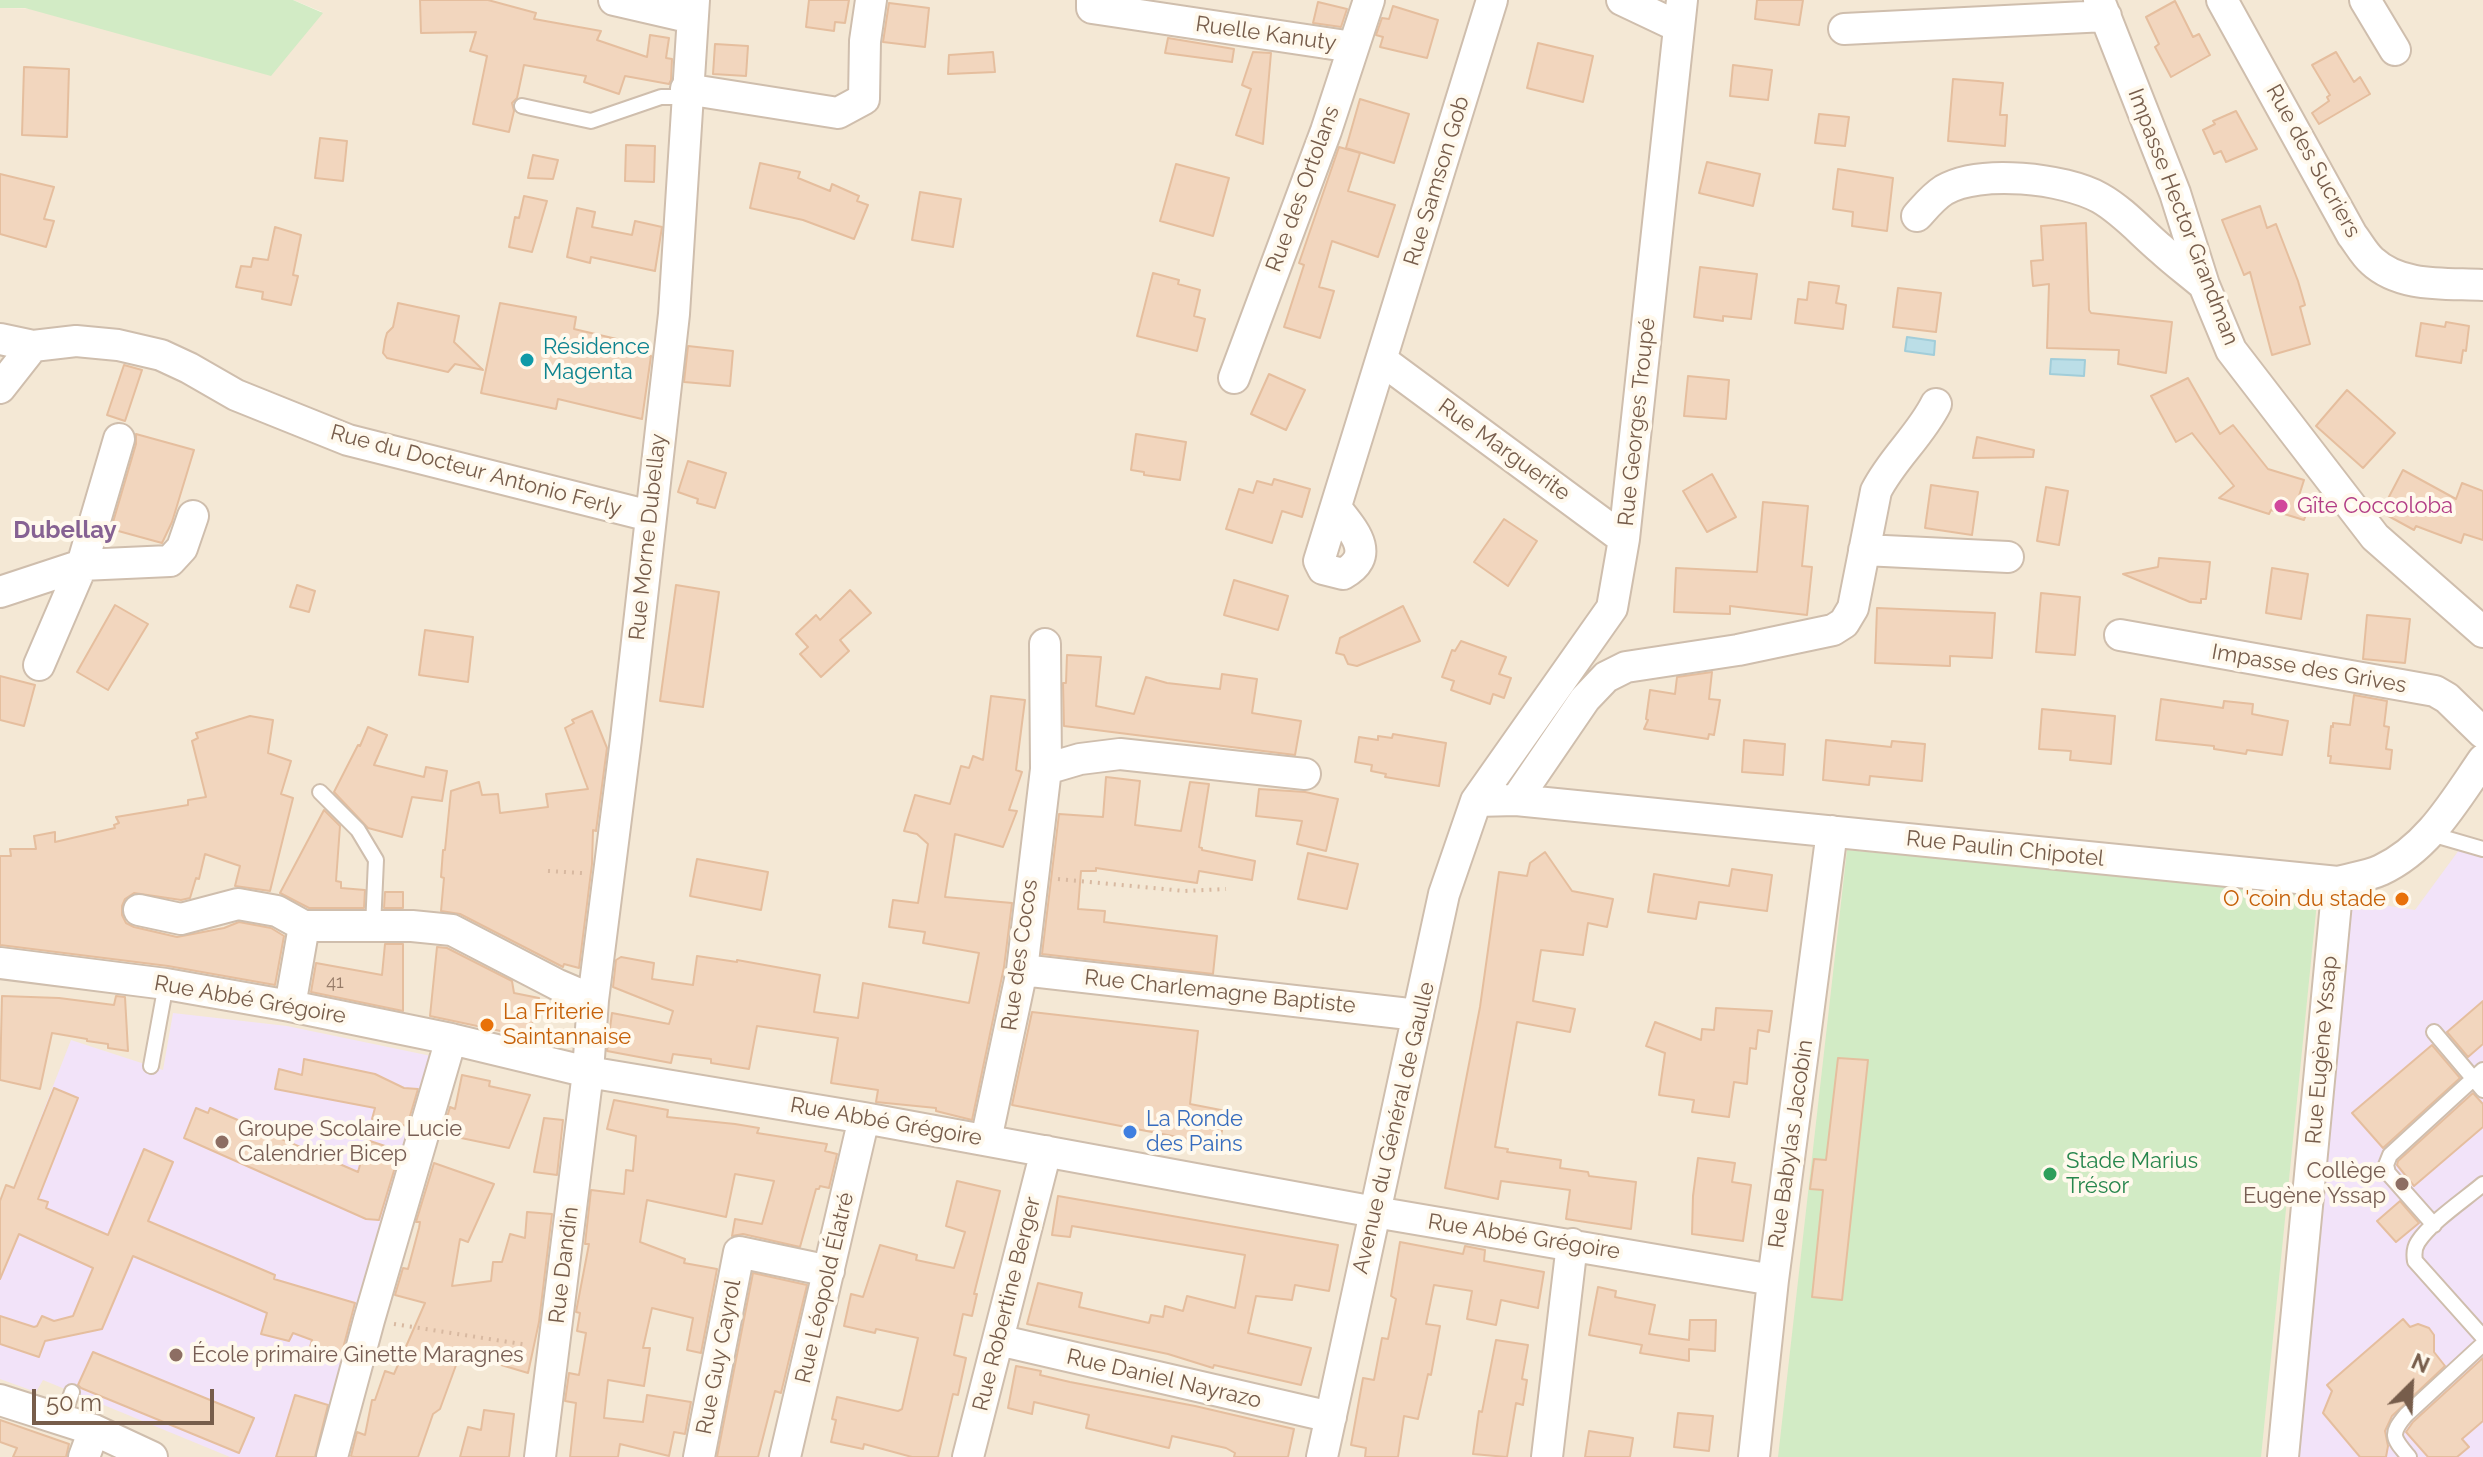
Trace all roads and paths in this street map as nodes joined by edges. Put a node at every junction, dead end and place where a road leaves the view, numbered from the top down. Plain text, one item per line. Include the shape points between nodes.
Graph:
1 (614, 0) edge
2 (871, 0) edge
3 (1092, 0) edge
4 (1369, 0) edge
5 (1492, 0) edge
6 (1622, 0) edge
7 (2222, 0) edge
8 (2365, 0) edge
9 (2103, 8) edge
10 (693, 9) edge
11 (1680, 14) edge
12 (1844, 29) dead end
13 (1353, 47) junction
14 (2395, 50) dead end
15 (686, 93) junction
16 (522, 106) dead end
17 (1917, 216) dead end
18 (2204, 285) junction
19 (2483, 285) edge
20 (0, 339) edge
21 (33, 346) junction
22 (1383, 361) junction
23 (1234, 378) dead end
24 (0, 388) edge
25 (1936, 404) dead end
26 (119, 439) dead end
27 (1336, 508) dead end
28 (193, 516) dead end
29 (650, 516) junction
30 (1624, 539) junction
31 (1864, 550) junction
32 (2008, 557) dead end
33 (82, 565) junction
34 (0, 592) edge
35 (2483, 632) edge
36 (2120, 635) dead end
37 (1045, 644) dead end
38 (39, 665) dead end
39 (2483, 733) edge
40 (2483, 760) edge
41 (1046, 769) junction
42 (1305, 774) dead end
43 (320, 792) dead end
44 (1516, 800) junction
45 (1476, 801) junction
46 (1832, 831) junction
47 (2431, 834) junction
48 (2483, 849) edge
49 (548, 871) dead end
50 (609, 874) junction
51 (1031, 876) junction
52 (2338, 882) junction
53 (1226, 889) dead end
54 (139, 910) dead end
55 (304, 926) junction
56 (373, 927) junction
57 (0, 963) edge
58 (1022, 970) junction
59 (166, 984) junction
60 (593, 1000) junction
61 (290, 1006) junction
62 (1418, 1015) junction
63 (2434, 1032) dead end
64 (451, 1039) junction
65 (151, 1066) dead end
66 (588, 1072) junction
67 (2480, 1079) edge
68 (864, 1118) junction
69 (986, 1140) junction
70 (1046, 1151) junction
71 (2483, 1184) edge
72 (1375, 1212) junction
73 (2434, 1225) junction
74 (1572, 1244) junction
75 (829, 1271) junction
76 (1773, 1280) junction
77 (369, 1320) junction
78 (2483, 1337) edge
79 (998, 1340) junction
80 (2483, 1344) edge
81 (554, 1349) junction
82 (0, 1400) edge
83 (1331, 1417) junction
84 (89, 1444) edge
85 (152, 1457) edge
86 (332, 1457) edge
87 (540, 1457) edge
88 (699, 1457) edge
89 (785, 1457) edge
90 (968, 1457) edge
91 (1322, 1457) edge
92 (1547, 1457) edge
93 (1754, 1457) edge
94 (2283, 1457) edge
95 (2409, 1457) edge

1 - 10 street
2 - 15 street via 864,99 838,113
3 - 13 street, Ruelle Kanuty via 1092,8
4 - 13 street, Rue des Ortolans
5 - 22 street, Rue Samson Gob
6 - 11 street
7 - 19 street, Rue des Sucriers via 2352,235 2371,260 2390,274 2413,281
8 - 14 street
9 - 12 street
9 - 18 street, Impasse Hector Grandman via 2175,193
10 - 15 street, Rue Morne Dubellay
11 - 30 street, Rue Georges Troupé
13 - 23 street, Rue des Ortolans
15 - 16 lane via 591,121
15 - 29 street, Rue Morne Dubellay via 674,314
17 - 18 street via 1946,189 1966,182 2022,178 2058,184 2099,197
18 - 35 street, Impasse Hector Grandman via 2231,350 2375,537
20 - 21 street, Rue du Docteur Antonio Ferly
21 - 24 street
21 - 29 street, Rue du Docteur Antonio Ferly via 76,341 161,355 236,395 348,440
22 - 27 street, Rue Samson Gob
22 - 30 street, Rue Marguerite
25 - 31 street via 1876,491
26 - 33 street
28 - 33 street via 182,548 170,561
29 - 50 street, Rue Morne Dubellay
30 - 45 street, Rue Georges Troupé via 1606,621
31 - 32 street
31 - 44 street via 1853,608 1844,623 1833,630 1738,650 1626,667 1606,677
33 - 34 street
33 - 38 street
36 - 39 street, Impasse des Grives via 2435,691
37 - 41 street, Rue des Cocos
40 - 47 street, Rue Paulin Chipotel
41 - 42 street via 1120,754
41 - 51 street, Rue des Cocos
43 - 56 lane via 358,830 376,860
44 - 45 street, Rue Paulin Chipotel
44 - 46 street, Rue Paulin Chipotel
45 - 62 street, Avenue du Général de Gaulle via 1444,894
46 - 52 street, Rue Paulin Chipotel
46 - 76 street, Rue Babylas Jacobin
47 - 48 lane
47 - 52 street, Rue Paulin Chipotel via 2377,872
49 - 50 path
50 - 60 street, Rue Morne Dubellay
51 - 53 path via 1184,891
51 - 58 street, Rue des Cocos
52 - 94 street, Rue Eugène Yssap
54 - 55 street via 181,919 238,904 277,911
55 - 56 street
55 - 61 street
56 - 60 street via 452,930
57 - 59 street, Rue Abbé Grégoire
58 - 62 street, Rue Charlemagne Baptiste
58 - 69 street, Rue des Cocos
59 - 61 street, Rue Abbé Grégoire
59 - 65 lane
60 - 66 street, Rue Morne Dubellay
61 - 64 street, Rue Abbé Grégoire
62 - 72 street, Avenue du Général de Gaulle
63 - 67 lane
64 - 66 street, Rue Abbé Grégoire
64 - 77 street
66 - 68 street, Rue Abbé Grégoire
66 - 81 street, Rue Dandin
67 - 73 lane via 2390,1155 2386,1165
68 - 69 street, Rue Abbé Grégoire
68 - 75 street, Rue Léopold Élatré
69 - 70 street, Rue Abbé Grégoire
70 - 72 street, Rue Abbé Grégoire
70 - 79 street, Rue Robertine Berger
71 - 73 lane
72 - 74 street, Rue Abbé Grégoire
72 - 83 street, Avenue du Général de Gaulle
73 - 78 lane via 2418,1242 2415,1261
74 - 76 street, Rue Abbé Grégoire
74 - 92 street
75 - 88 street, Rue Guy Cayrol via 739,1252
75 - 89 street, Rue Léopold Élatré
76 - 93 street, Rue Babylas Jacobin
77 - 81 path
77 - 86 street
79 - 83 street, Rue Daniel Nayrazo
79 - 90 street, Rue Robertine Berger
80 - 95 lane via 2395,1428 2395,1440
81 - 87 street, Rue Dandin
82 - 84 street via 67,1406
83 - 91 street, Avenue du Général de Gaulle
84 - 85 street

